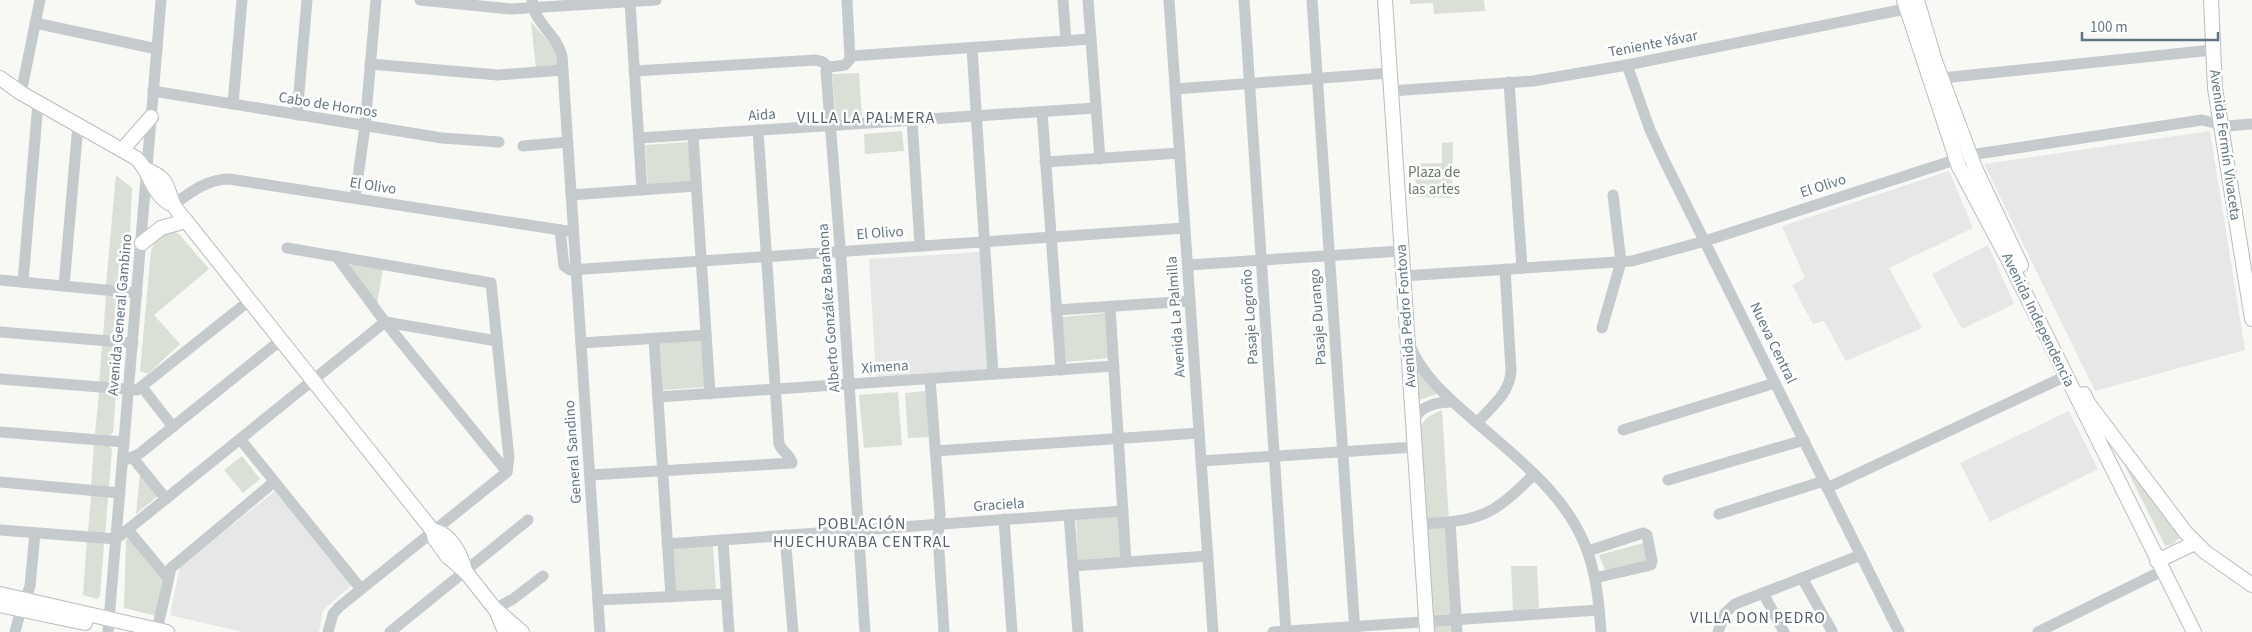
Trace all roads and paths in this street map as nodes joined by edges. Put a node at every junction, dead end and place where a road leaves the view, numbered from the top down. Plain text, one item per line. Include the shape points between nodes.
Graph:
1 (40, 0) edge
2 (162, 0) edge
3 (242, 0) edge
4 (307, 0) edge
5 (376, 0) edge
6 (420, 0) edge
7 (656, 0) edge
8 (847, 0) edge
9 (1063, 0) edge
10 (1088, 0) edge
11 (1169, 0) edge
12 (1244, 0) edge
13 (1312, 0) edge
14 (1384, 0) edge
15 (2211, 0) edge
16 (615, 1) edge
17 (630, 2) junction
18 (1911, 2) edge
19 (532, 4) edge
20 (35, 23) junction
21 (1091, 39) junction
22 (1066, 41) junction
23 (972, 48) junction
24 (157, 49) junction
25 (2212, 50) junction
26 (850, 56) junction
27 (370, 64) junction
28 (1627, 65) junction
29 (828, 68) junction
30 (563, 70) junction
31 (634, 71) junction
32 (1390, 74) junction
33 (0, 78) edge
34 (1942, 78) junction
35 (1318, 79) junction
36 (1509, 82) junction
37 (1250, 84) junction
38 (1176, 90) junction
39 (153, 91) junction
40 (1391, 91) junction
41 (21, 93) junction
42 (38, 103) junction
43 (233, 104) junction
44 (1096, 108) junction
45 (1042, 112) junction
46 (297, 115) junction
47 (976, 116) junction
48 (151, 117) junction
49 (912, 120) junction
50 (2222, 124) junction
51 (2252, 124) edge
52 (78, 125) junction
53 (365, 126) junction
54 (831, 126) junction
55 (758, 130) junction
56 (693, 135) junction
57 (639, 138) junction
58 (499, 142) dead end
59 (568, 142) junction
60 (523, 146) dead end
61 (122, 150) junction
62 (1180, 153) junction
63 (1963, 157) junction
64 (1100, 159) junction
65 (1045, 162) junction
66 (147, 170) junction
67 (696, 186) junction
68 (642, 190) junction
69 (571, 195) junction
70 (1613, 195) dead end
71 (355, 198) junction
72 (173, 204) junction
73 (186, 221) junction
74 (1185, 228) junction
75 (560, 230) junction
76 (574, 232) junction
77 (1051, 237) junction
78 (984, 241) junction
79 (1705, 241) junction
80 (142, 244) junction
81 (920, 246) junction
82 (287, 248) dead end
83 (840, 251) junction
84 (1402, 251) junction
85 (336, 256) junction
86 (767, 256) junction
87 (1329, 256) junction
88 (1262, 260) junction
89 (702, 261) junction
90 (1621, 262) junction
91 (1188, 265) junction
92 (1522, 268) junction
93 (1505, 269) junction
94 (576, 270) junction
95 (1403, 276) junction
96 (0, 280) edge
97 (2249, 280) edge
98 (22, 282) junction
99 (64, 286) junction
100 (137, 293) junction
101 (249, 301) junction
102 (1190, 301) junction
103 (1110, 306) junction
104 (1056, 310) junction
105 (2252, 319) edge
106 (385, 322) junction
107 (1602, 328) dead end
108 (0, 332) edge
109 (706, 336) junction
110 (1407, 336) junction
111 (654, 339) junction
112 (281, 340) junction
113 (497, 341) junction
114 (133, 343) junction
115 (581, 343) junction
116 (1114, 366) junction
117 (1061, 370) junction
118 (993, 374) junction
119 (2066, 376) junction
120 (0, 379) edge
121 (930, 379) junction
122 (313, 381) junction
123 (1775, 383) junction
124 (848, 384) junction
125 (142, 387) junction
126 (776, 389) junction
127 (129, 391) junction
128 (710, 394) junction
129 (658, 397) junction
130 (1453, 402) junction
131 (1413, 420) junction
132 (1476, 423) junction
133 (173, 427) junction
134 (1623, 430) dead end
135 (0, 432) edge
136 (1199, 434) junction
137 (240, 439) junction
138 (1118, 439) junction
139 (1804, 440) junction
140 (124, 442) junction
141 (1415, 446) junction
142 (935, 452) junction
143 (1343, 452) junction
144 (1274, 456) junction
145 (128, 459) junction
146 (1201, 461) junction
147 (663, 470) junction
148 (507, 472) junction
149 (1534, 474) junction
150 (590, 475) junction
151 (1668, 480) dead end
152 (0, 482) edge
153 (274, 482) junction
154 (1826, 485) junction
155 (120, 493) junction
156 (166, 498) junction
157 (1123, 511) junction
158 (1720, 514) dead end
159 (1069, 515) junction
160 (1004, 519) junction
161 (528, 520) dead end
162 (1450, 522) junction
163 (939, 524) junction
164 (1420, 524) junction
165 (0, 530) edge
166 (128, 530) junction
167 (858, 530) junction
168 (433, 531) junction
169 (35, 533) junction
170 (785, 535) junction
171 (116, 539) junction
172 (722, 540) junction
173 (2195, 543) junction
174 (667, 544) junction
175 (1588, 551) junction
176 (1861, 555) junction
177 (1208, 556) junction
178 (1126, 562) junction
179 (1073, 566) junction
180 (2160, 566) junction
181 (465, 571) junction
182 (543, 576) dead end
183 (168, 578) junction
184 (1595, 578) junction
185 (1802, 578) junction
186 (2252, 585) edge
187 (361, 589) junction
188 (1763, 593) junction
189 (0, 594) edge
190 (726, 594) junction
191 (670, 597) junction
192 (598, 600) junction
193 (0, 605) edge
194 (23, 605) junction
195 (495, 609) junction
196 (1599, 610) junction
197 (1456, 620) junction
198 (108, 626) edge
199 (1427, 627) edge
200 (1354, 629) edge
201 (162, 631) edge
202 (519, 631) edge
203 (1832, 631) edge
204 (15, 632) edge
205 (124, 632) edge
206 (328, 632) edge
207 (390, 632) edge
208 (505, 632) edge
209 (600, 632) edge
210 (729, 632) edge
211 (793, 632) edge
212 (864, 632) edge
213 (944, 632) edge
214 (1012, 632) edge
215 (1078, 632) edge
216 (1213, 632) edge
217 (1274, 632) edge
218 (1286, 632) edge
219 (1457, 632) edge
220 (1601, 632) edge
221 (1718, 632) edge
222 (1784, 632) edge
223 (1899, 632) edge
224 (2038, 632) edge
225 (2194, 632) edge

1 - 20 street
2 - 24 street, Avenida General Gambino
3 - 43 street
4 - 46 street
5 - 27 street
6 - 19 street via 499,8
7 - 17 street
8 - 26 street
9 - 22 street
10 - 21 street
11 - 38 street, Avenida La Palmilla
12 - 37 street, Pasaje Logroño
13 - 35 street, Pasaje Durango
14 - 32 main road, Avenida Pedro Fontova
15 - 25 main road, Avenida Fermín Vivaceta
16 - 17 street
16 - 19 street
17 - 31 street
18 - 28 street, Teniente Yávar via 1900,10
18 - 34 main road, Avenida Independencia
18 - 63 main road, Avenida Independencia
19 - 30 street, General Sandino via 539,22 559,46
20 - 24 street
20 - 41 street
21 - 22 street
21 - 44 street
22 - 23 street
23 - 26 street
23 - 47 street
24 - 39 street, Avenida General Gambino
25 - 34 street
25 - 50 main road, Avenida Fermín Vivaceta
26 - 29 street via 846,65
27 - 30 street via 498,75
27 - 53 street
28 - 36 street, Teniente Yávar
28 - 79 street, Nueva Central via 1658,148
29 - 31 street via 816,60
29 - 54 street, Alberto González Barahona
30 - 59 street, General Sandino
31 - 57 street
32 - 35 street
32 - 40 main road, Avenida Pedro Fontova
33 - 41 main road
34 - 63 main road, Avenida Independencia
35 - 37 street
35 - 87 street, Pasaje Durango
36 - 40 street, Teniente Yávar
36 - 92 street
37 - 38 street
37 - 88 street, Pasaje Logroño
38 - 62 street, Avenida La Palmilla
39 - 43 street, Cabo de Hornos
39 - 48 street, Avenida General Gambino
40 - 84 main road, Avenida Pedro Fontova
41 - 42 main road
42 - 52 main road
42 - 98 street
43 - 46 street, Cabo de Hornos
44 - 45 street, Aida
44 - 64 street
45 - 47 street, Aida
45 - 65 street
46 - 53 street, Cabo de Hornos
47 - 49 street, Aida
47 - 78 street
48 - 61 main road
48 - 66 street, Avenida General Gambino
49 - 54 street, Aida
49 - 81 street
50 - 51 street, El Olivo
50 - 63 street, El Olivo via 2202,120
50 - 97 main road, Avenida Fermín Vivaceta
52 - 61 main road
52 - 99 street
53 - 58 street, Cabo de Hornos via 442,138
53 - 71 street
54 - 55 street, Aida
54 - 83 street, Alberto González Barahona
55 - 56 street, Aida
55 - 86 street
56 - 57 street, Aida
56 - 67 street
57 - 68 street
59 - 60 street
59 - 69 street, General Sandino
61 - 66 main road
62 - 64 street
62 - 74 street, Avenida La Palmilla
63 - 79 street, El Olivo
63 - 119 main road, Avenida Independencia
63 - 173 main road, Avenida Independencia via 2001,225 2088,403
64 - 65 street
65 - 77 street
66 - 72 main road via 167,185
66 - 80 street, Avenida General Gambino
67 - 68 street
67 - 89 street
68 - 69 street
69 - 76 street, General Sandino
70 - 90 street
71 - 72 street, El Olivo via 223,179 205,183
71 - 75 street, El Olivo
72 - 73 main road
73 - 80 main road via 162,228
73 - 101 main road
74 - 77 street, El Olivo
74 - 91 street, Avenida La Palmilla
75 - 76 street, El Olivo
75 - 94 street via 564,266 567,270
76 - 94 street, General Sandino
77 - 78 street, El Olivo
77 - 104 street
78 - 81 street, El Olivo
78 - 118 street
79 - 90 street, El Olivo
79 - 123 street, Nueva Central
80 - 100 street, Avenida General Gambino
81 - 83 street, El Olivo
82 - 85 street
83 - 86 street, El Olivo
83 - 124 street, Alberto González Barahona
84 - 87 street
84 - 95 main road, Avenida Pedro Fontova
85 - 106 street
85 - 113 street via 491,283
86 - 89 street, El Olivo
86 - 126 street
87 - 88 street
87 - 143 street, Pasaje Durango
88 - 91 street
88 - 144 street, Pasaje Logroño
89 - 94 street, El Olivo
89 - 109 street
90 - 92 street, El Olivo
90 - 107 street
91 - 102 street, Avenida La Palmilla
92 - 93 street, El Olivo
93 - 95 street, El Olivo
93 - 132 street via 1511,376 1506,390
94 - 115 street, General Sandino
95 - 110 main road, Avenida Pedro Fontova
96 - 98 street
97 - 105 main road, Avenida Fermín Vivaceta
98 - 99 street
99 - 100 street
100 - 114 street, Avenida General Gambino
101 - 112 main road
101 - 125 street
102 - 103 street
102 - 136 street, Avenida La Palmilla
103 - 104 street
103 - 116 street
104 - 117 street
106 - 113 street
106 - 122 street
106 - 148 street
108 - 114 street
109 - 111 street
109 - 128 street
110 - 130 street via 1428,374
110 - 131 main road, Avenida Pedro Fontova
111 - 115 street
111 - 129 street
112 - 122 main road
112 - 133 street
113 - 148 street via 509,458
114 - 127 street, Avenida General Gambino
115 - 150 street, General Sandino
116 - 117 street, Ximena
116 - 138 street
117 - 118 street, Ximena
118 - 121 street, Ximena
119 - 154 street
119 - 180 main road, Avenida Independencia
120 - 127 street
121 - 124 street, Ximena
121 - 142 street
122 - 137 street
122 - 168 main road
123 - 134 street
123 - 139 street, Nueva Central
124 - 126 street, Ximena
124 - 167 street, Alberto González Barahona
125 - 127 street
125 - 133 street
126 - 128 street, Ximena
126 - 147 street via 780,444 792,463
127 - 140 street, Avenida General Gambino
128 - 129 street, Ximena
129 - 147 street
130 - 131 street via 1429,406 1416,414
130 - 132 street
131 - 141 main road, Avenida Pedro Fontova
132 - 149 street
133 - 145 street
135 - 140 street
136 - 138 street
136 - 146 street, Avenida La Palmilla
137 - 153 street
137 - 156 street
138 - 142 street
138 - 157 street
139 - 151 street
139 - 154 street, Nueva Central
140 - 145 street, Avenida General Gambino
141 - 143 street
141 - 164 main road, Avenida Pedro Fontova
142 - 163 street
143 - 144 street
143 - 200 street, Pasaje Durango
144 - 146 street
144 - 218 street, Pasaje Logroño
145 - 155 street, Avenida General Gambino
145 - 156 street
146 - 177 street, Avenida La Palmilla
147 - 150 street
147 - 174 street
148 - 168 street
149 - 162 street via 1502,504 1486,513
149 - 175 street via 1564,507
150 - 192 street, General Sandino
152 - 155 street
153 - 183 street via 173,566
153 - 187 street
154 - 158 street
154 - 176 street, Nueva Central
155 - 171 street, Avenida General Gambino
156 - 166 street
157 - 159 street, Graciela
157 - 178 street
159 - 160 street, Graciela
159 - 179 street
160 - 163 street, Graciela
160 - 214 street
161 - 181 street
162 - 164 street
162 - 197 street
163 - 167 street, Graciela
163 - 213 street
164 - 199 main road, Avenida Pedro Fontova
165 - 169 street
166 - 171 street
166 - 183 street
167 - 170 street, Graciela
167 - 212 street, Alberto González Barahona
168 - 181 main road via 434,540
168 - 187 street
169 - 171 street
169 - 194 street via 30,586
170 - 172 street, Graciela
170 - 211 street
171 - 198 street, Avenida General Gambino
172 - 174 street, Graciela
172 - 190 street
173 - 180 main road
173 - 186 main road, Avenida Independencia
174 - 191 street
175 - 184 street
175 - 184 street via 1643,533 1647,536 1651,565
176 - 185 street
176 - 223 street, Nueva Central
177 - 178 street
177 - 216 street, Avenida La Palmilla
178 - 179 street
179 - 215 street
180 - 224 street
180 - 225 main road, Avenida Independencia
181 - 195 main road
181 - 207 street
182 - 195 street
183 - 201 street
184 - 196 street
185 - 188 street
185 - 203 street
187 - 206 street via 336,610
188 - 221 street via 1735,604 1726,613
188 - 222 street
189 - 194 main road
190 - 191 street
190 - 210 street
191 - 192 street
192 - 209 street, General Sandino
193 - 194 main road
194 - 198 main road
194 - 204 street
195 - 202 main road
195 - 208 main road
196 - 197 street
196 - 220 street
197 - 199 street
197 - 219 street
198 - 201 main road
198 - 205 main road
199 - 200 street
200 - 218 street
217 - 218 street

